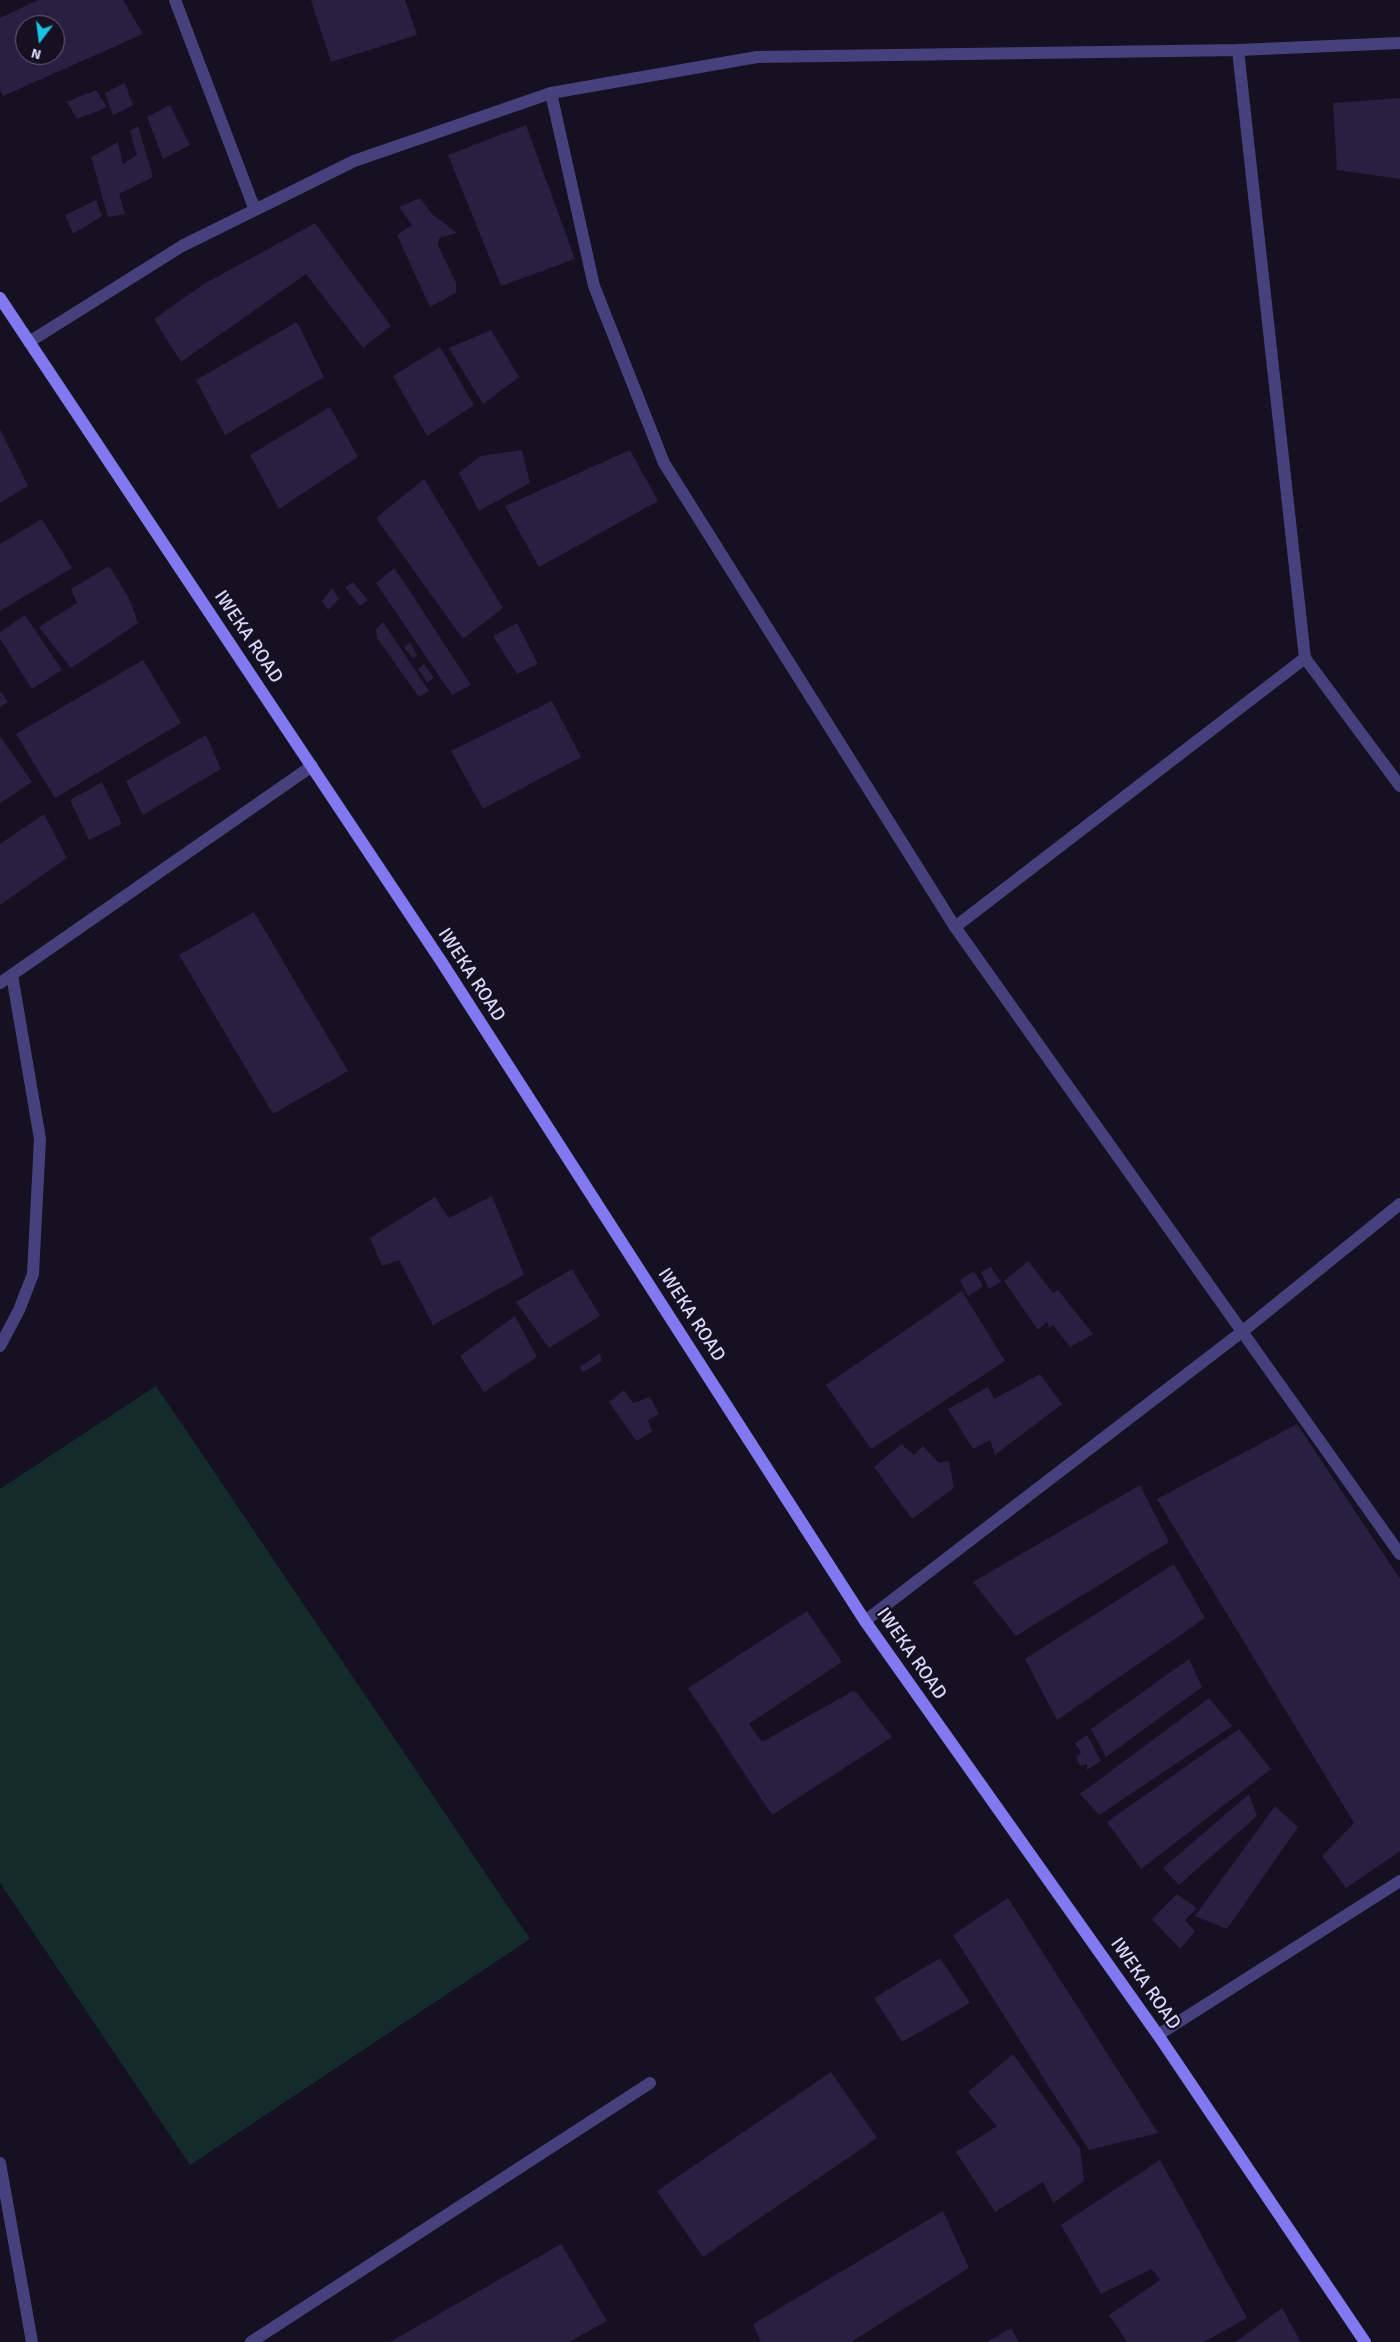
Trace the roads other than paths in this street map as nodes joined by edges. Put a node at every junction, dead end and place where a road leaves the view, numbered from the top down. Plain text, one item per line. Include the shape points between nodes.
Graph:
1 (175, 0) edge
2 (1400, 42) edge
3 (1238, 50) junction
4 (551, 93) junction
5 (255, 210) junction
6 (0, 298) edge
7 (29, 342) junction
8 (1305, 658) junction
9 (312, 766) junction
10 (1400, 786) edge
11 (955, 927) junction
12 (12, 975) junction
13 (0, 983) edge
14 (1400, 1204) edge
15 (1243, 1331) junction
16 (0, 1346) edge
17 (1400, 1554) edge
18 (864, 1621) junction
19 (1400, 1881) edge
20 (1158, 2035) junction
21 (650, 2083) dead end
22 (0, 2163) edge
23 (32, 2342) edge
24 (251, 2342) edge
25 (1365, 2342) edge

1 - 5 street
2 - 3 street
3 - 4 street via 757,57
3 - 8 street
4 - 5 street via 354,161
4 - 11 street via 594,286 664,463
5 - 7 street via 182,246
6 - 7 main road, IWEKA ROAD
7 - 9 main road, IWEKA ROAD
8 - 10 street
8 - 11 street
9 - 12 street
9 - 18 main road, IWEKA ROAD via 441,961
11 - 15 street
12 - 13 street
12 - 16 street via 40,1139 33,1274
14 - 15 street
15 - 17 street
15 - 18 street
18 - 20 main road, IWEKA ROAD
19 - 20 street
20 - 25 main road, IWEKA ROAD
21 - 24 street
22 - 23 street

